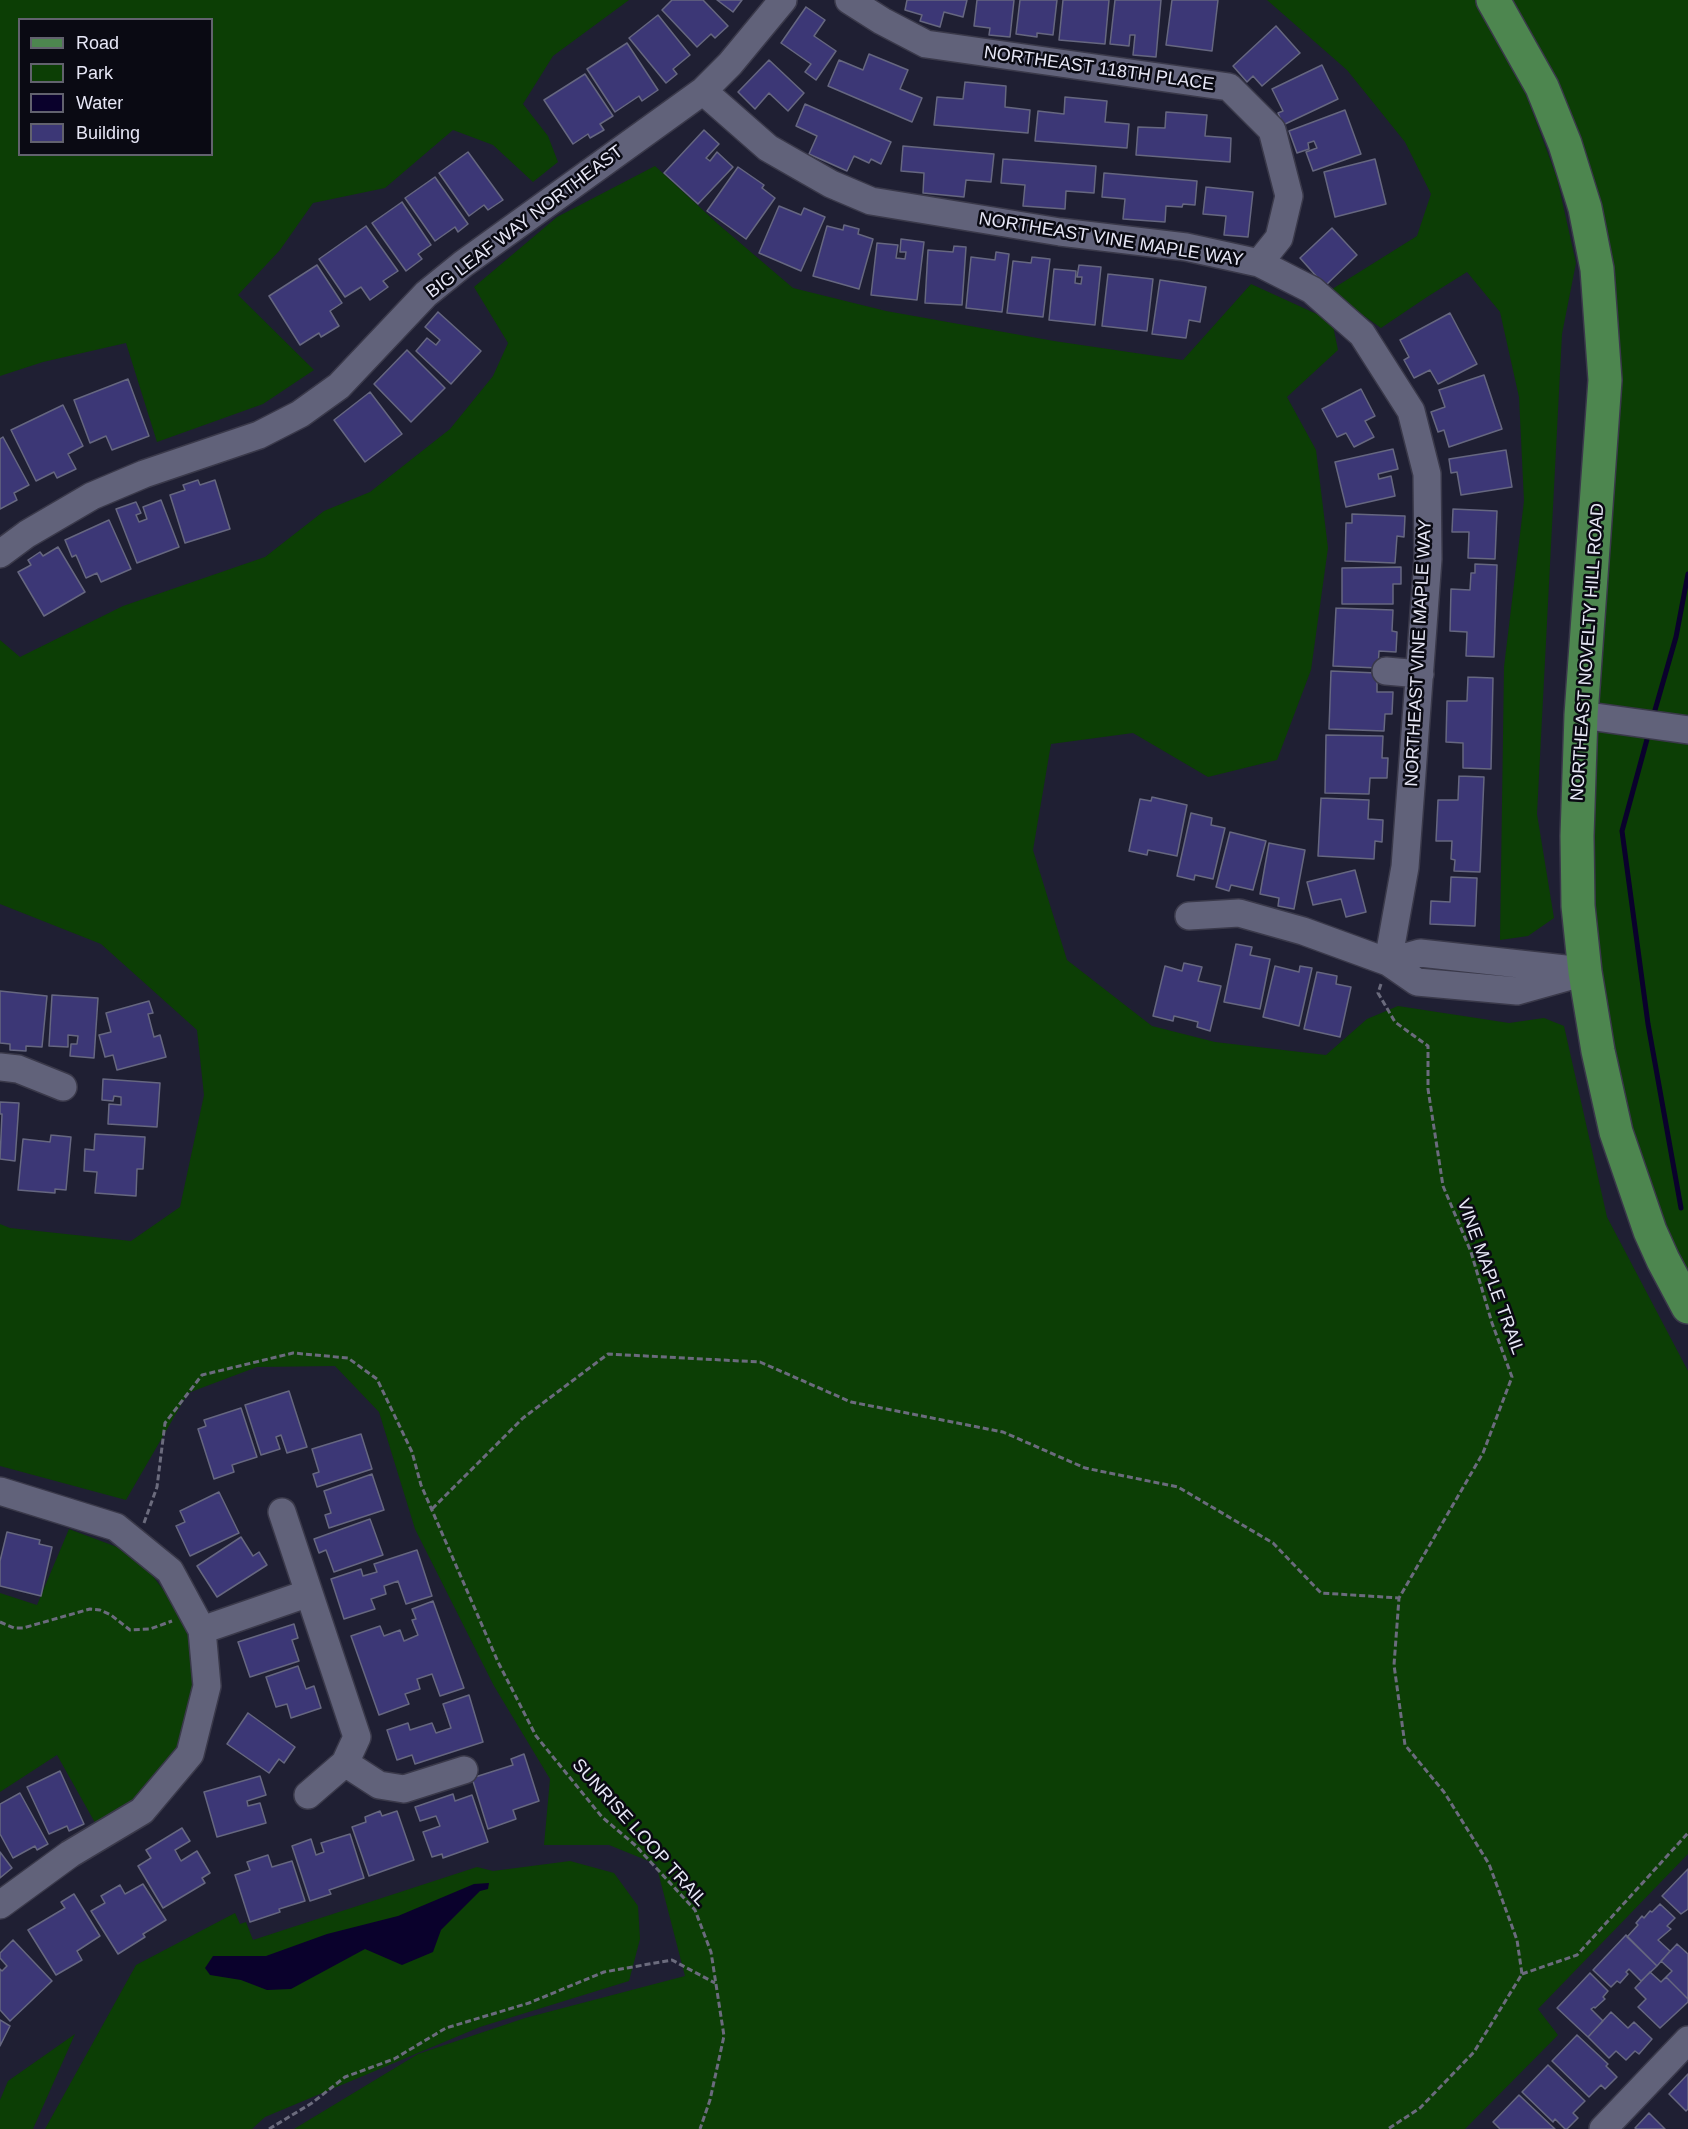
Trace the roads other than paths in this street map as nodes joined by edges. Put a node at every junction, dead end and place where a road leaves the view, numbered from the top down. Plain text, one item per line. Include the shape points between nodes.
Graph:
1 (783, 0) edge
2 (849, 0) edge
3 (1493, 0) edge
4 (703, 92) junction
5 (1259, 262) junction
6 (0, 554) edge
7 (1386, 671) dead end
8 (1420, 674) junction
9 (1581, 715) junction
10 (1688, 730) edge
11 (1189, 916) dead end
12 (1388, 962) junction
13 (1585, 972) junction
14 (0, 1067) edge
15 (63, 1087) dead end
16 (1688, 1306) edge
17 (0, 1491) edge
18 (282, 1512) dead end
19 (309, 1593) junction
20 (198, 1621) junction
21 (345, 1763) junction
22 (464, 1770) dead end
23 (308, 1795) dead end
24 (0, 1905) edge
25 (1688, 2040) edge
26 (1603, 2129) edge

1 - 4 street, BIG LEAF WAY NORTHEAST
2 - 5 street, NORTHEAST 118TH PLACE via 926,44 1229,87 1272,130 1289,196 1279,238
3 - 9 main road, NORTHEAST NOVELTY HILL ROAD via 1542,87 1565,144 1585,208 1597,268 1605,380
4 - 5 street, NORTHEAST VINE MAPLE WAY via 768,148 831,184 871,201 1060,232 1186,247
4 - 6 street, BIG LEAF WAY NORTHEAST via 463,264 426,294 339,386 300,414 259,435 92,496
5 - 8 street, NORTHEAST VINE MAPLE WAY via 1312,290 1362,334 1411,411 1427,474 1428,559
7 - 8 street
8 - 12 street, NORTHEAST VINE MAPLE WAY via 1405,867
9 - 10 street
9 - 13 main road, NORTHEAST NOVELTY HILL ROAD via 1577,894
11 - 12 street via 1239,913 1304,931
12 - 13 street via 1417,982 1517,991
13 - 16 main road, NORTHEAST NOVELTY HILL ROAD via 1616,1132 1650,1231
14 - 15 street via 18,1069
17 - 20 street via 116,1527 170,1571
18 - 19 street
19 - 20 street
19 - 21 street via 357,1737
20 - 24 street via 207,1686 190,1754 142,1811 70,1854
21 - 22 street via 378,1785 404,1789
21 - 23 street
25 - 26 street

